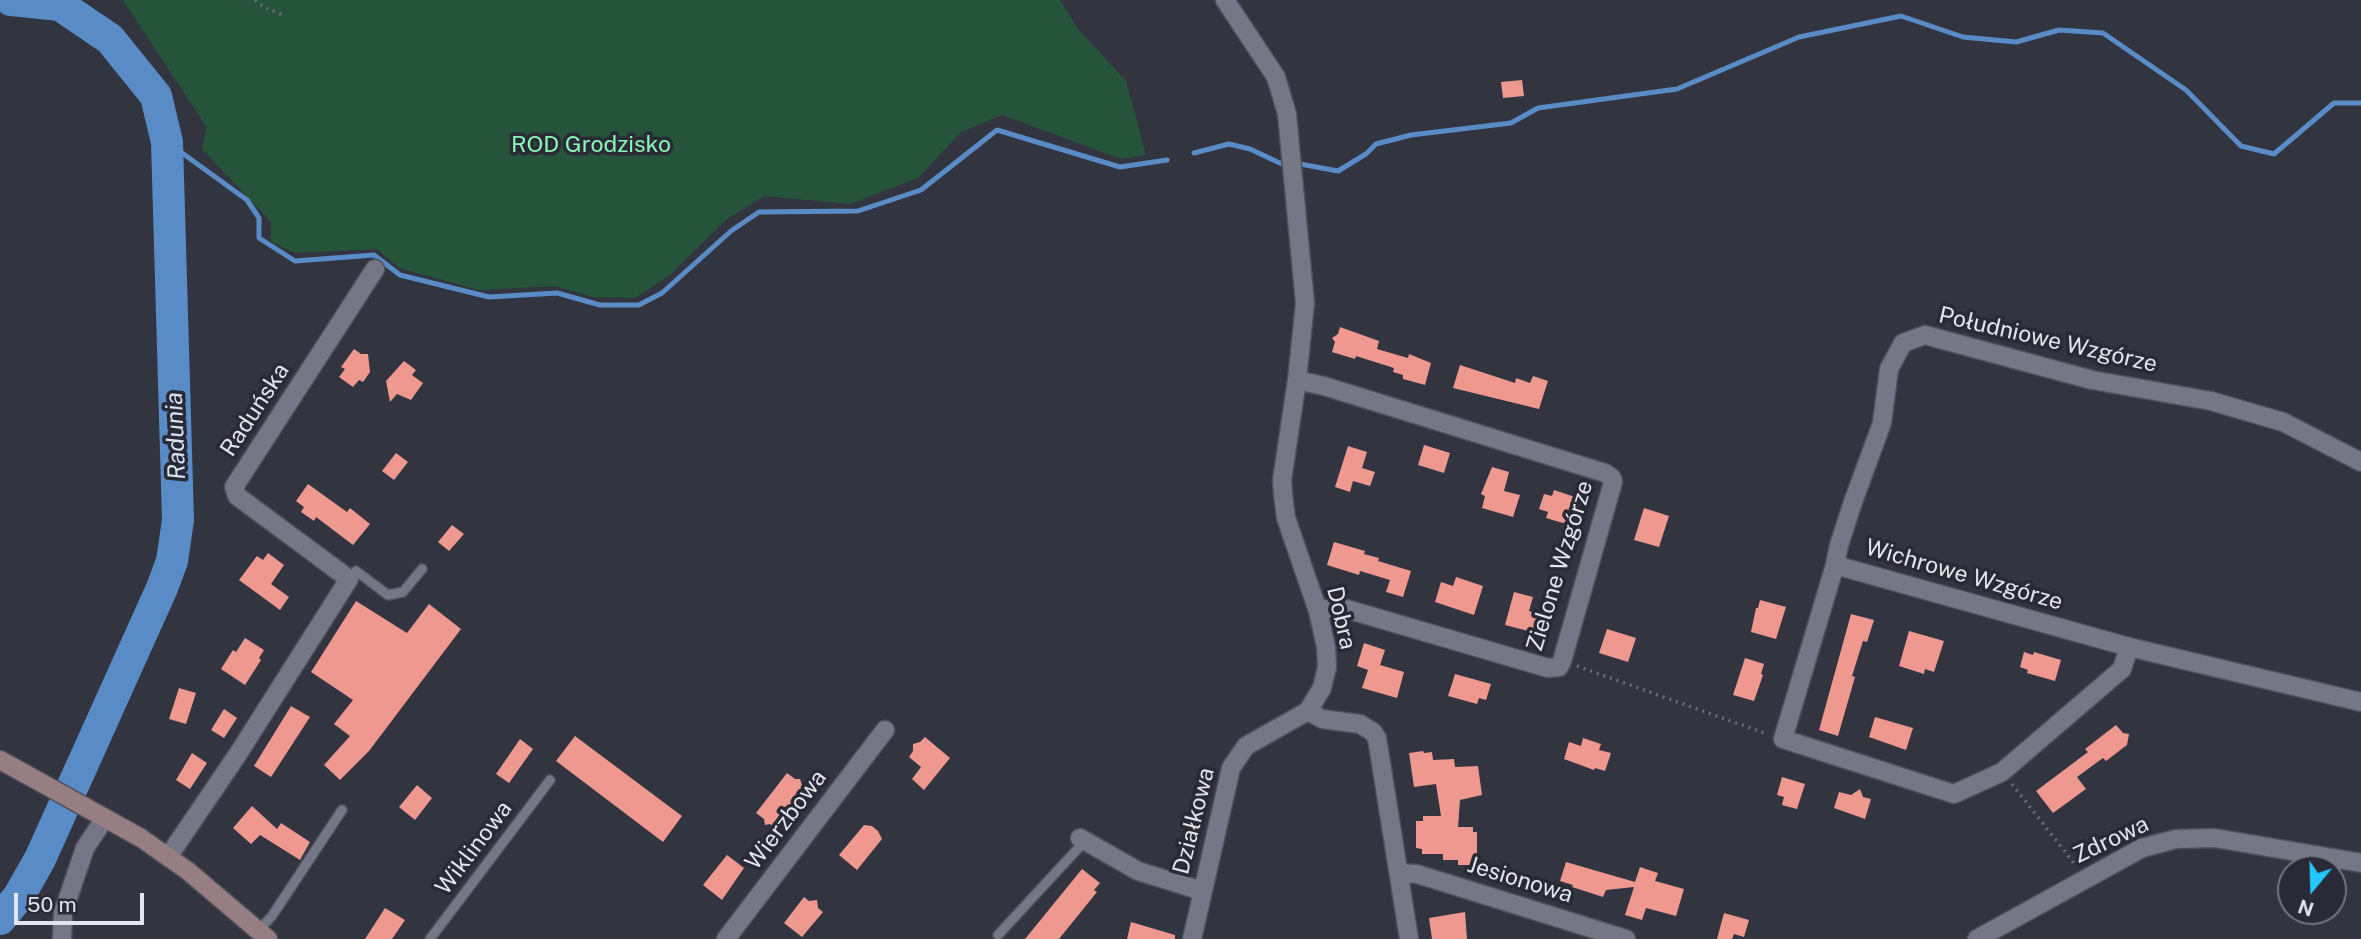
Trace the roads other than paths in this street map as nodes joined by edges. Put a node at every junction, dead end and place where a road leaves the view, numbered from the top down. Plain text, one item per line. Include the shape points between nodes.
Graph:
1 (1225, 0) edge
2 (375, 269) dead end
3 (1297, 380) junction
4 (2361, 462) edge
5 (1835, 565) junction
6 (422, 569) dead end
7 (349, 579) junction
8 (1318, 611) junction
9 (2129, 647) junction
10 (2361, 702) edge
11 (1308, 711) junction
12 (885, 730) dead end
13 (0, 760) edge
14 (550, 780) dead end
15 (342, 810) dead end
16 (99, 815) junction
17 (1082, 840) joint
18 (168, 857) junction
19 (2361, 863) edge
20 (1399, 873) junction
21 (1202, 891) junction
22 (263, 935) edge
23 (999, 935) dead end
24 (62, 939) edge
25 (430, 939) edge
26 (726, 939) edge
27 (1192, 939) edge
28 (1409, 939) edge
29 (1626, 939) edge
30 (1977, 939) edge

1 - 3 street, Dobra via 1276,77 1287,114 1305,303
2 - 7 street, Raduńska via 234,487 237,496
3 - 8 street, Dobra via 1283,494 1286,518
3 - 8 street, Zielone Wzgórze via 1612,478 1559,667 1548,668 1343,608
4 - 5 street, Południowe Wzgórze via 2283,422 2223,405 2092,380 1926,335 1903,343 1889,369 1882,423
5 - 9 street, Wichrowe Wzgórze
5 - 9 street, Wichrowe Wzgórze via 1783,739 1954,794 2002,772 2122,669
6 - 7 lane, Raduńska via 403,592 388,595 356,571
7 - 18 street
8 - 11 street, Dobra via 1327,667 1322,688
9 - 10 street, Wichrowe Wzgórze
11 - 20 street via 1322,719 1360,724 1377,738
11 - 21 street, Działkowa via 1258,738 1236,758
12 - 26 street, Wierzbowa
13 - 16 street
14 - 25 lane, Wiklinowa
15 - 22 lane
16 - 18 street
16 - 24 street via 64,913
17 - 21 street via 1138,871
17 - 23 lane
18 - 22 street
19 - 30 street, Zdrowa via 2215,838 2176,839 2142,848
20 - 28 street
20 - 29 street, Jesionowa via 1417,874
21 - 27 street, Działkowa

